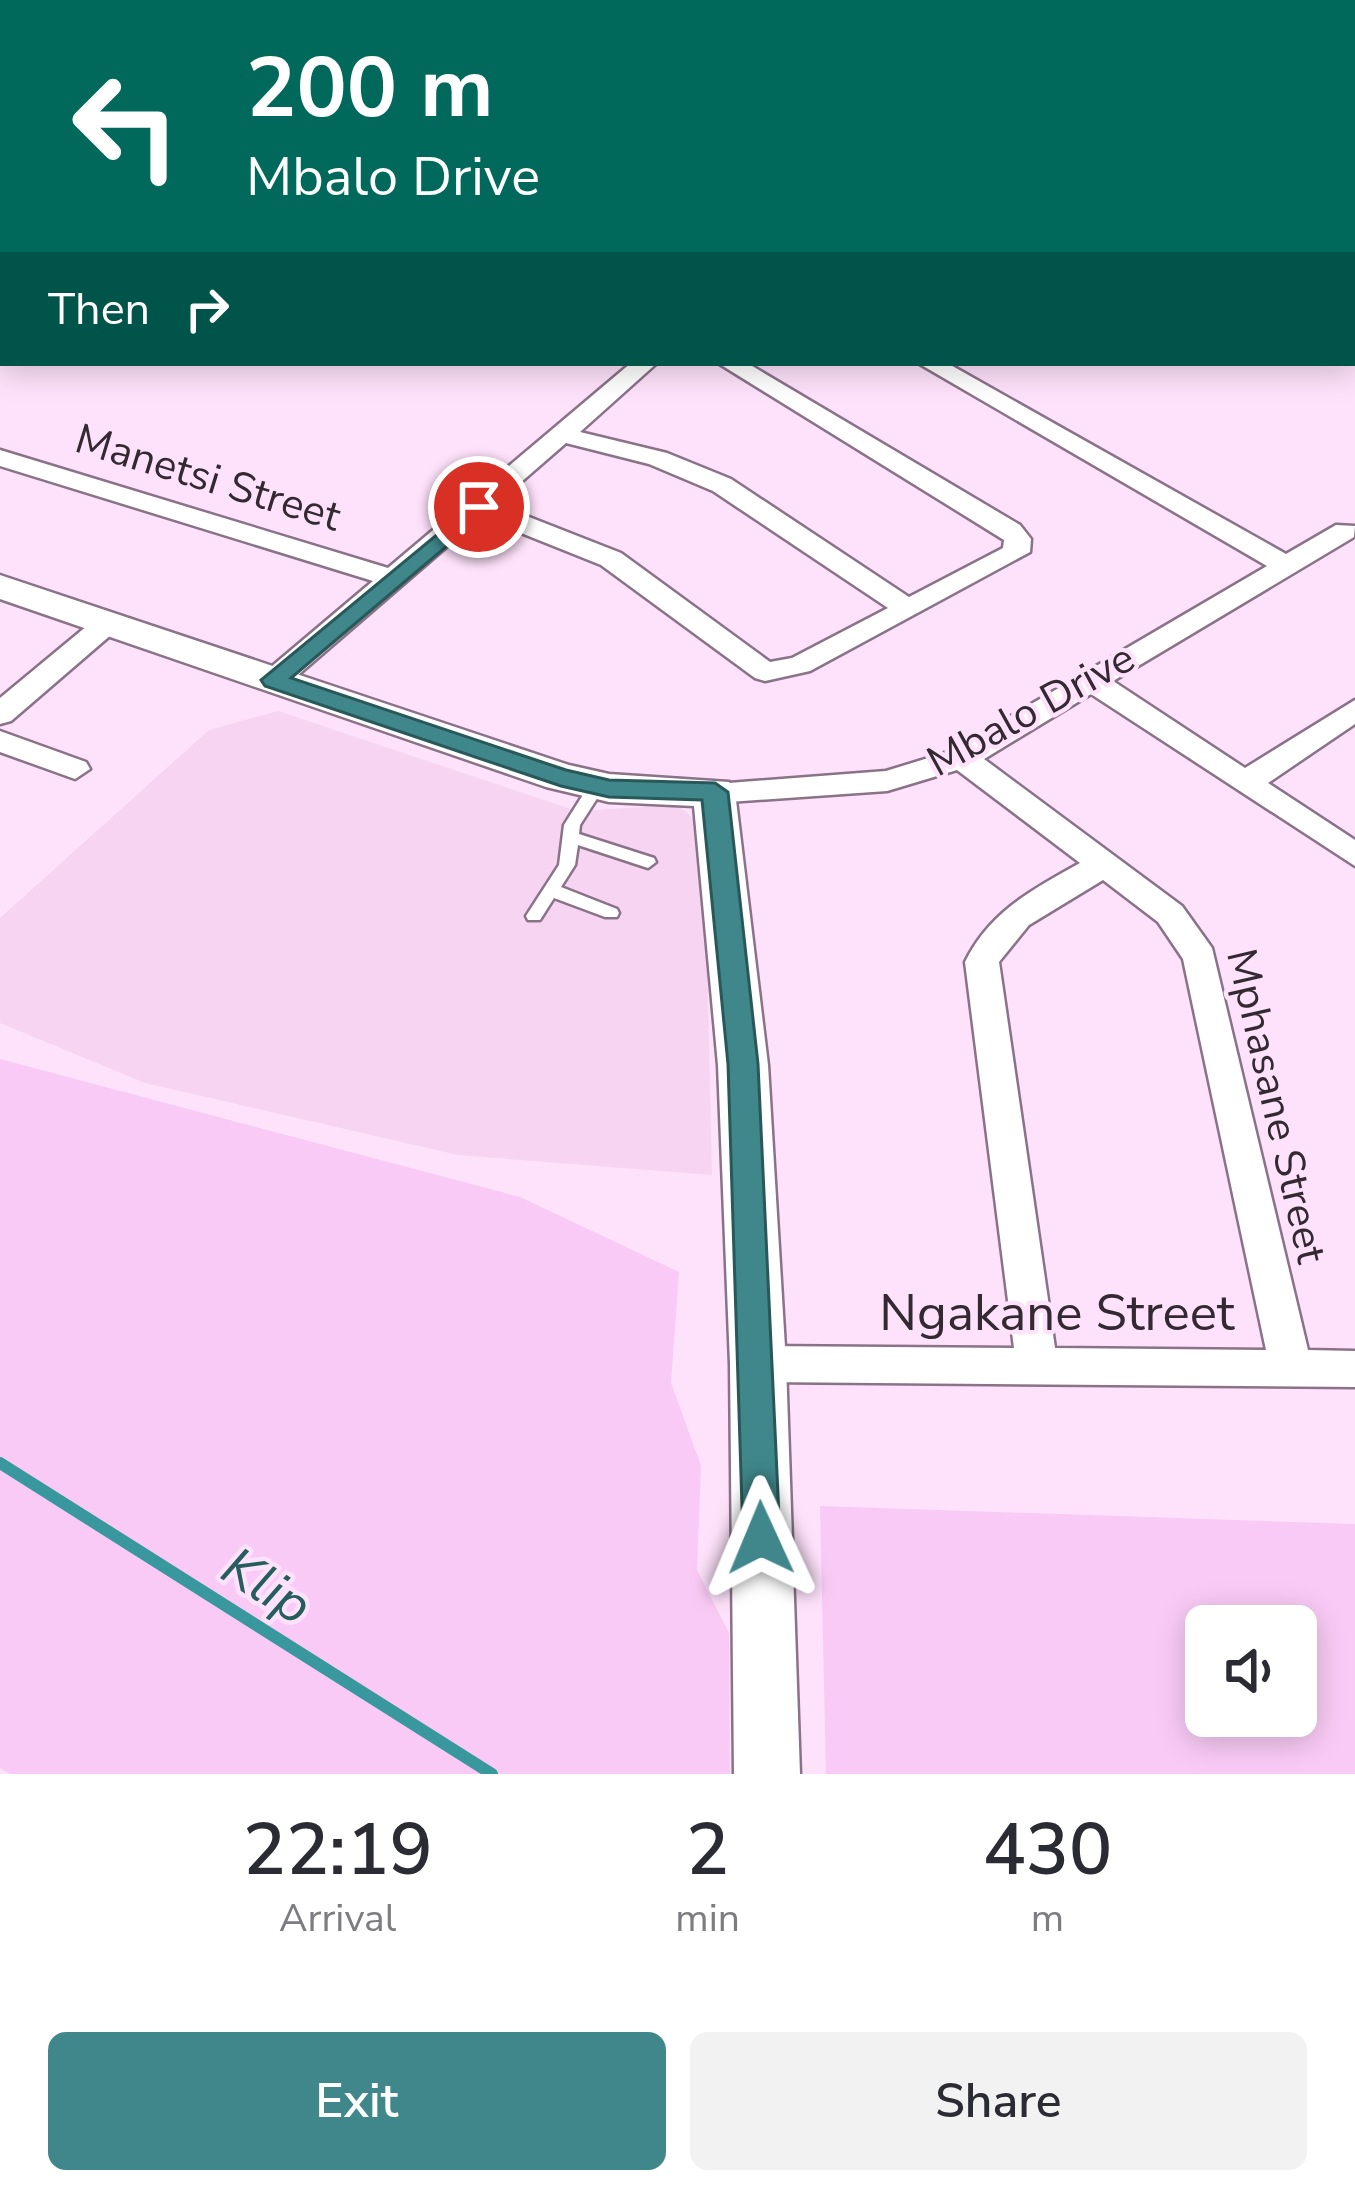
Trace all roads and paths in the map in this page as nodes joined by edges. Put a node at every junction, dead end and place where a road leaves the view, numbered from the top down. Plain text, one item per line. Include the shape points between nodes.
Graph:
1 (643, 366) edge
2 (735, 366) edge
3 (935, 366) edge
4 (563, 435) junction
5 (0, 458) edge
6 (479, 507) junction
7 (1345, 531) dead end
8 (1285, 565) junction
9 (392, 578) junction
10 (0, 586) edge
11 (908, 610) junction
12 (109, 622) junction
13 (274, 680) junction
14 (1090, 680) junction
15 (1355, 710) edge
16 (0, 714) edge
17 (0, 741) edge
18 (962, 758) junction
19 (76, 769) dead end
20 (1245, 783) junction
21 (597, 786) junction
22 (715, 792) junction
23 (570, 837) junction
24 (1355, 855) edge
25 (648, 862) dead end
26 (1105, 864) junction
27 (551, 890) junction
28 (611, 913) dead end
29 (534, 916) dead end
30 (758, 1364) junction
31 (1037, 1368) junction
32 (1292, 1368) junction
33 (1355, 1370) edge
34 (767, 1774) edge

1 - 4 street
2 - 11 street via 1018,539 1007,558
3 - 8 street
4 - 6 street
4 - 11 street via 658,458 722,485
5 - 9 street, Manetsi Street
6 - 9 street
6 - 11 street via 600,553 759,671 800,665
7 - 8 street, Mbalo Drive
8 - 14 street, Mbalo Drive
9 - 13 street
10 - 12 street, Mbalo Drive
12 - 13 street, Mbalo Drive
12 - 16 street
13 - 21 street, Mbalo Drive
14 - 18 street, Mbalo Drive
14 - 20 street
15 - 20 street
17 - 19 street
18 - 22 street, Mbalo Drive via 887,781
18 - 26 street, Mphasane Street
20 - 24 street
21 - 22 street, Mbalo Drive
21 - 23 lane
22 - 30 street via 743,1064
23 - 25 lane
23 - 27 lane via 567,865
26 - 31 street via 1002,927 982,962
26 - 32 street, Mphasane Street via 1170,914 1200,957
27 - 28 lane
27 - 29 lane
30 - 31 street, Ngakane Street
30 - 34 street
31 - 32 street, Ngakane Street
32 - 33 street, Ngakane Street

